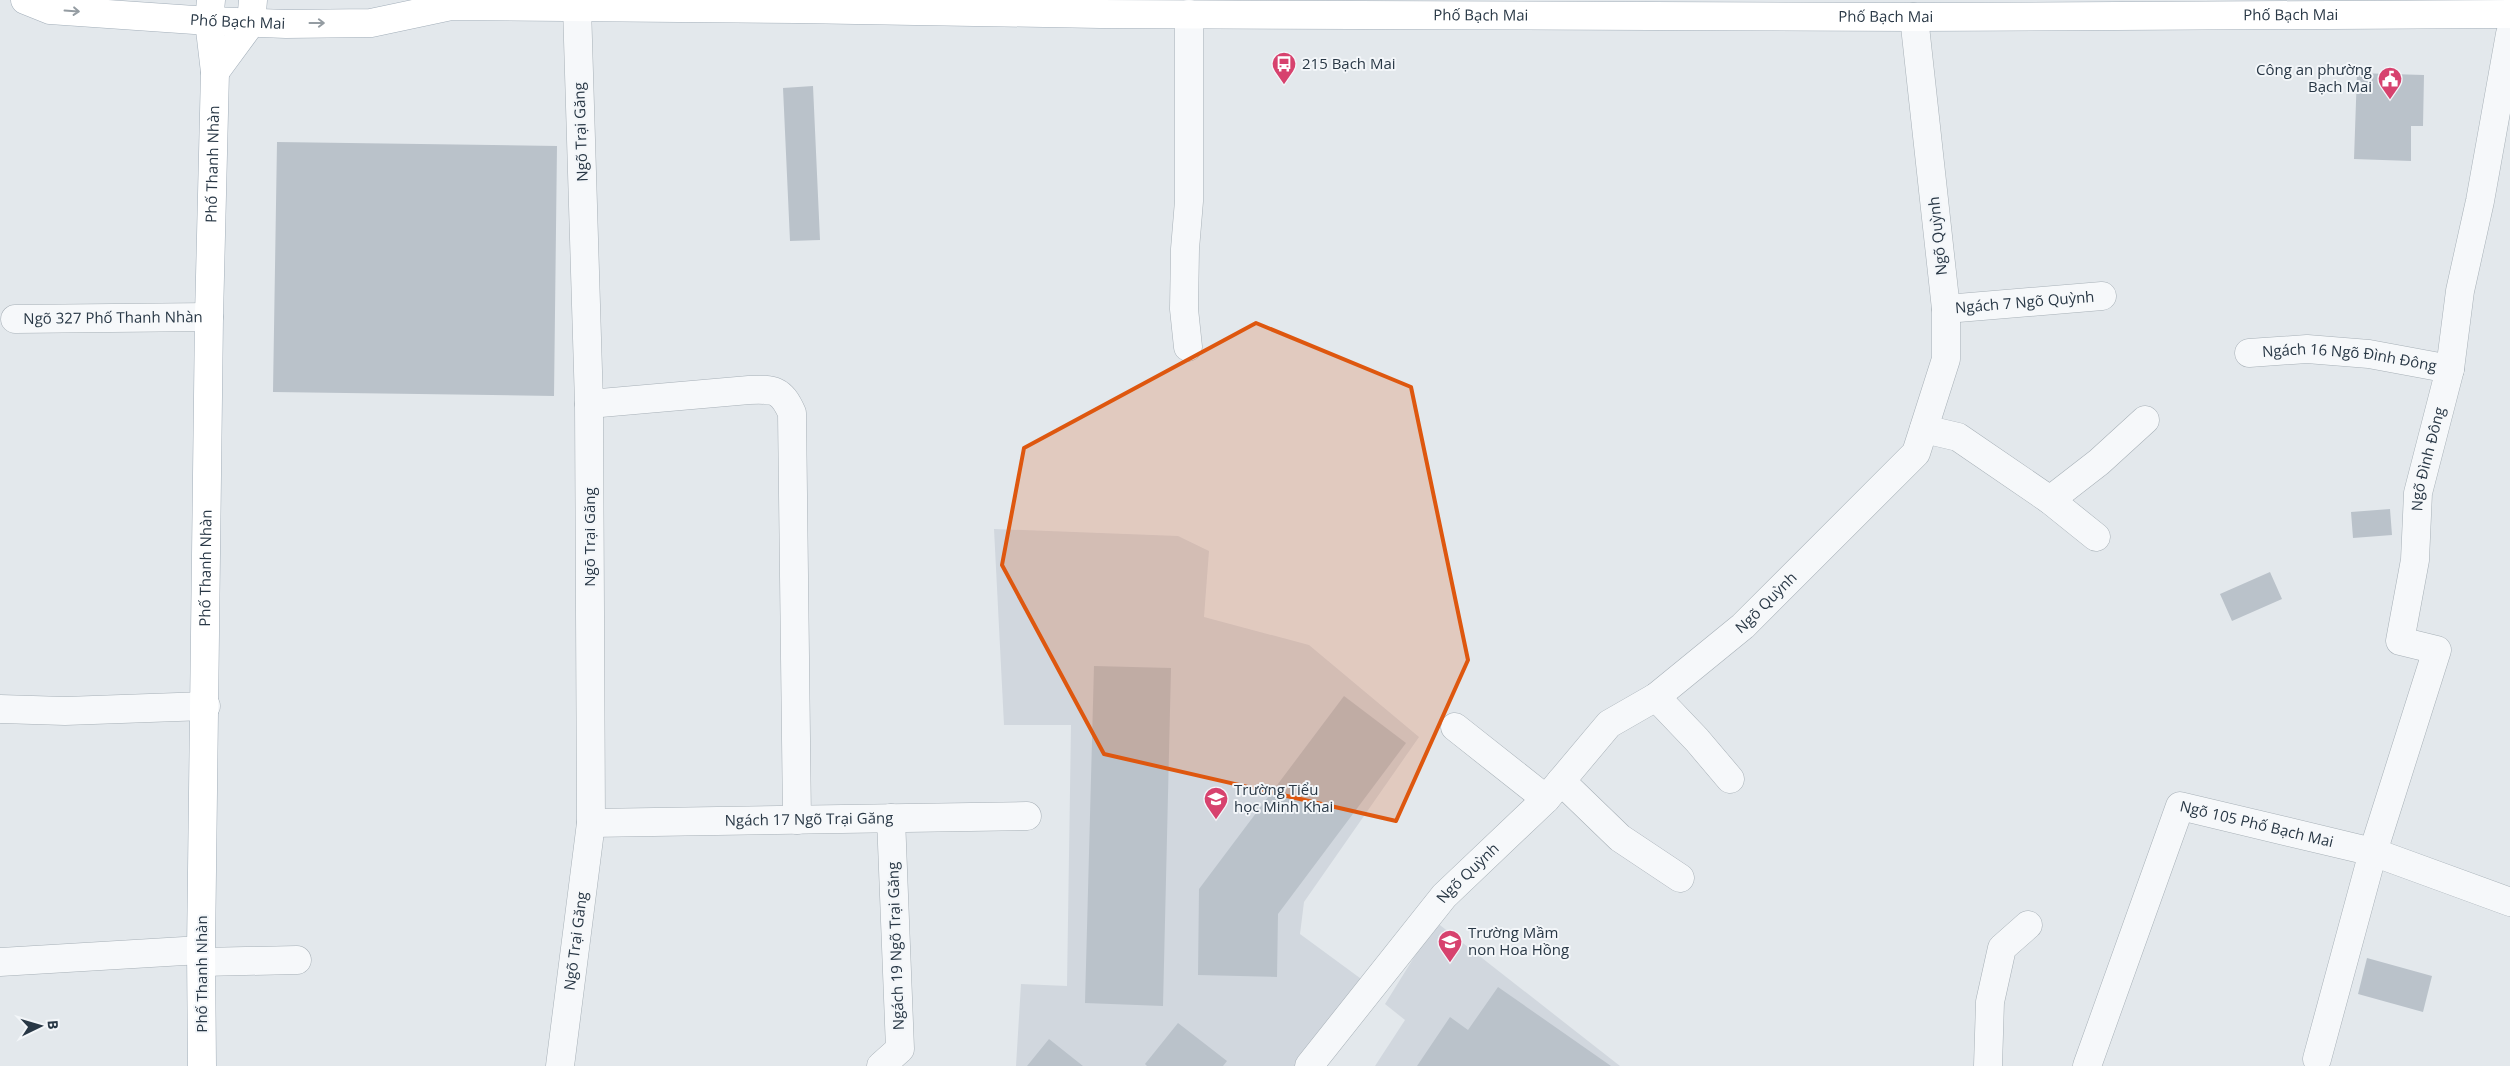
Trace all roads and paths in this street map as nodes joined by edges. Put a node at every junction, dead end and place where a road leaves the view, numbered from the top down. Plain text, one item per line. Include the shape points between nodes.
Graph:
1 (25, 0) edge
2 (438, 3) edge
3 (593, 4) edge
4 (796, 4) edge
5 (1100, 7) edge
6 (1264, 7) edge
7 (1474, 7) edge
8 (2481, 8) edge
9 (210, 10) edge
10 (252, 12) edge
11 (1189, 14) junction
12 (2510, 14) edge
13 (1914, 17) junction
14 (2510, 34) edge
15 (215, 72) junction
16 (2102, 296) dead end
17 (1946, 309) junction
18 (209, 317) junction
19 (15, 319) dead end
20 (1188, 347) dead end
21 (2249, 353) dead end
22 (2450, 369) junction
23 (590, 404) junction
24 (2145, 420) dead end
25 (1924, 429) junction
26 (2050, 500) junction
27 (2096, 537) dead end
28 (1656, 697) junction
29 (206, 706) junction
30 (0, 709) edge
31 (1455, 727) dead end
32 (1730, 779) dead end
33 (1554, 790) junction
34 (1027, 816) dead end
35 (891, 818) junction
36 (797, 820) junction
37 (591, 823) junction
38 (2374, 852) junction
39 (1680, 878) dead end
40 (2510, 902) edge
41 (2028, 925) dead end
42 (202, 956) junction
43 (297, 960) dead end
44 (0, 962) edge
45 (2317, 1059) dead end
46 (202, 1066) edge
47 (560, 1066) edge
48 (881, 1066) edge
49 (1309, 1066) edge
50 (1988, 1066) edge
51 (2088, 1066) edge

1 -> 9 main road, Phố Bạch Mai via 50,10
2 - 3 main road, Phố Bạch Mai
10 -> 2 main road, Phố Bạch Mai via 371,23
3 - 4 main road, Phố Bạch Mai
3 - 23 street, Ngõ Trại Găng
4 - 5 main road, Phố Bạch Mai
5 - 11 main road, Phố Bạch Mai
6 - 7 main road, Phố Bạch Mai
6 - 11 main road, Phố Bạch Mai
7 - 13 main road, Phố Bạch Mai
8 - 12 main road, Phố Bạch Mai
8 - 13 main road, Phố Bạch Mai
9 - 10 main road, Phố Bạch Mai
9 - 15 main road, Phố Thanh Nhàn
10 - 15 main road
11 - 20 street via 1189,201 1184,301
13 - 17 street, Ngõ Quỳnh
14 - 22 street, Ngõ Đình Đông via 2460,292
15 - 18 main road, Phố Thanh Nhàn
16 - 17 street, Ngách 7 Ngõ Quỳnh
17 - 25 street, Ngõ Quỳnh via 1946,359
18 - 19 street, Ngõ 327 Phố Thanh Nhàn
18 - 29 main road, Phố Thanh Nhàn
21 - 22 street, Ngách 16 Ngõ Đình Đông via 2325,350 2369,354
22 - 38 street, Ngõ Đình Đông via 2418,493 2415,560 2400,641 2437,650
23 - 36 street via 771,389 784,396 792,413
23 - 37 street, Ngõ Trại Găng
24 - 26 street
25 - 26 street via 1958,437
25 - 28 street, Ngõ Quỳnh via 1916,453 1743,626
26 - 27 street
28 - 32 street
28 - 33 street, Ngõ Quỳnh via 1609,724
29 - 30 street via 64,711
29 - 42 main road, Phố Thanh Nhàn
31 - 33 street
33 - 39 street
33 - 49 street, Ngõ Quỳnh via 1444,896
34 - 35 street, Ngách 17 Ngõ Trại Găng
35 - 36 street, Ngách 17 Ngõ Trại Găng
35 - 48 street, Ngách 19 Ngõ Trại Găng via 900,1049
36 - 37 street, Ngách 17 Ngõ Trại Găng
37 - 47 street, Ngõ Trại Găng
38 - 40 street, Ngõ 105 Phố Bạch Mai
38 - 45 street
38 - 51 street, Ngõ 105 Phố Bạch Mai via 2180,806
41 - 50 street via 2002,948 1990,1002
42 - 43 street
42 - 44 street
42 - 46 main road, Phố Thanh Nhàn

